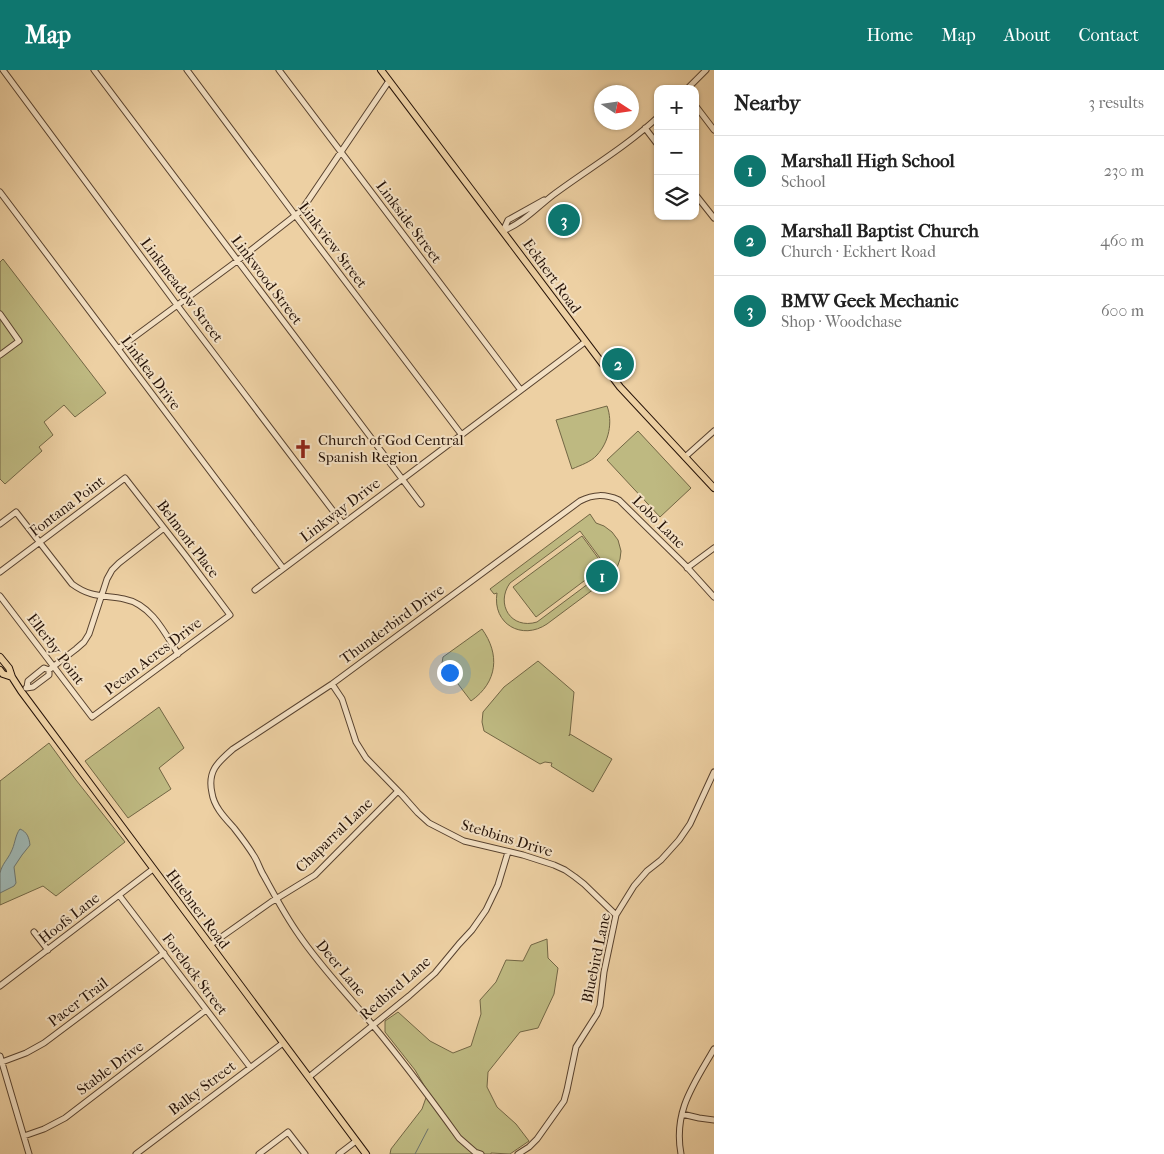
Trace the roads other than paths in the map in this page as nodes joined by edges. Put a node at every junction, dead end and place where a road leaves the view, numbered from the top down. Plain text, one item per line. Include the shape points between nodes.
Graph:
1 (2, 70) edge
2 (94, 70) edge
3 (187, 70) edge
4 (279, 70) edge
5 (381, 70) edge
6 (706, 70) edge
7 (390, 81) junction
8 (691, 85) edge
9 (699, 110) edge
10 (654, 120) edge
11 (645, 128) junction
12 (714, 130) edge
13 (654, 139) edge
14 (340, 152) junction
15 (0, 192) edge
16 (551, 196) junction
17 (699, 199) edge
18 (295, 215) junction
19 (714, 218) edge
20 (503, 231) junction
21 (237, 261) junction
22 (177, 305) junction
23 (0, 314) edge
24 (585, 342) junction
25 (118, 349) junction
26 (0, 355) edge
27 (520, 390) junction
28 (714, 431) edge
29 (461, 434) junction
30 (685, 457) junction
31 (125, 478) joint
32 (401, 479) junction
33 (714, 488) edge
34 (602, 495) joint
35 (421, 504) dead end
36 (0, 524) edge
37 (343, 524) junction
38 (164, 528) junction
39 (39, 543) junction
40 (714, 548) edge
41 (283, 568) junction
42 (688, 568) junction
43 (0, 572) edge
44 (255, 590) dead end
45 (0, 596) edge
46 (102, 596) junction
47 (714, 597) edge
48 (230, 615) joint
49 (178, 654) junction
50 (0, 657) edge
51 (52, 668) junction
52 (0, 670) edge
53 (12, 677) junction
54 (332, 684) junction
55 (24, 689) junction
56 (92, 718) joint
57 (714, 772) edge
58 (210, 785) joint
59 (398, 791) junction
60 (508, 852) junction
61 (153, 869) junction
62 (119, 895) junction
63 (276, 899) junction
64 (616, 915) junction
65 (34, 932) dead end
66 (210, 944) junction
67 (48, 950) junction
68 (164, 953) junction
69 (0, 986) edge
70 (206, 1010) junction
71 (373, 1025) junction
72 (283, 1042) junction
73 (714, 1049) edge
74 (0, 1056) edge
75 (2, 1062) junction
76 (250, 1067) junction
77 (309, 1077) junction
78 (682, 1114) junction
79 (714, 1120) edge
80 (24, 1136) junction
81 (356, 1141) junction
82 (30, 1154) edge
83 (136, 1154) edge
84 (259, 1154) edge
85 (305, 1154) edge
86 (339, 1154) edge
87 (366, 1154) edge
88 (481, 1154) edge
89 (518, 1154) edge
90 (681, 1154) edge

1 - 22 street, Linkmeadow Street
2 - 21 street, Linkwood Street
3 - 18 street, Linkview Street
4 - 14 street, Linkside Street
5 - 7 main road, Eckhert Road
6 - 8 street
7 - 14 street
7 - 20 main road, Eckhert Road
9 - 12 street
10 - 11 street
11 - 13 street
11 - 16 street
14 - 18 street via 301,211
14 - 27 street, Linkside Street
15 - 25 street, Linklea Drive
16 - 20 street via 524,220
16 - 20 street via 508,220
17 - 19 street
18 - 21 street
18 - 29 street, Linkview Street
20 - 24 main road, Eckhert Road
21 - 22 street
21 - 32 street, Linkwood Street
22 - 25 street
22 - 37 street, Linkmeadow Street
23 - 26 street via 19,340
24 - 27 street, Linkway Drive
24 - 30 main road, Eckhert Road via 620,387
25 - 41 street, Linklea Drive
27 - 29 street, Linkway Drive
28 - 30 street
29 - 32 street, Linkway Drive
30 - 33 main road, Eckhert Road
31 - 38 street, Belmont Place
31 - 39 street, Fontana Point
32 - 35 street, Linkwood Street
32 - 37 street, Linkway Drive
34 - 42 street, Lobo Lane via 619,500
34 - 54 street, Thunderbird Drive via 580,501
36 - 39 street via 16,512
37 - 41 street, Linkway Drive
38 - 46 street via 112,570
38 - 48 street, Belmont Place
39 - 43 street, Fontana Point
39 - 46 street via 72,584 84,592
40 - 42 street
41 - 44 street, Linkway Drive
42 - 47 street, Lobo Lane
45 - 51 street, Ellerby Point
46 - 49 street via 128,600 141,606 163,630
46 - 51 street via 84,642
48 - 49 street, Pecan Acres Drive
49 - 56 street, Pecan Acres Drive
50 - 53 main road, Huebner Road
51 - 55 street via 49,675
51 - 56 street, Ellerby Point
52 - 53 main road, Huebner Road
53 - 55 main road, Huebner Road
54 - 58 street, Thunderbird Drive via 220,759
54 - 59 street, Stebbins Drive via 342,699 359,748
55 - 61 main road, Huebner Road
57 - 64 street, Bluebird Lane via 690,824 661,860 634,886
58 - 63 street, Deer Lane via 218,809 255,858
59 - 60 street, Stebbins Drive via 435,826 464,841
59 - 63 street, Chaparral Lane via 315,875
60 - 64 street, Stebbins Drive via 565,870
60 - 71 street, Redbird Lane via 498,885 472,930 423,985
61 - 62 street, Hoofs Lane
61 - 66 main road, Huebner Road
62 - 67 street, Hoofs Lane
62 - 68 street, Forelock Street
63 - 66 street, Chaparral Lane
63 - 71 street, Deer Lane via 298,935
64 - 89 street, Bluebird Lane via 600,1006 576,1047 564,1102 537,1139
65 - 67 street
66 - 72 main road, Huebner Road
67 - 69 street, Hoofs Lane
68 - 70 street, Forelock Street
68 - 75 street, Pacer Trail via 44,1043 26,1054
70 - 76 street, Forelock Street
70 - 80 street, Stable Drive via 64,1118
71 - 77 street, Redbird Lane
71 - 88 street, Deer Lane via 459,1138
72 - 76 street, Balky Street
72 - 77 main road, Huebner Road
73 - 78 street via 689,1094
74 - 75 street
75 - 80 street
76 - 83 street, Balky Street
77 - 81 main road, Huebner Road
78 - 79 street
78 - 90 street via 679,1132
80 - 82 street
81 - 86 street
81 - 87 main road, Huebner Road
84 - 85 street via 288,1132

